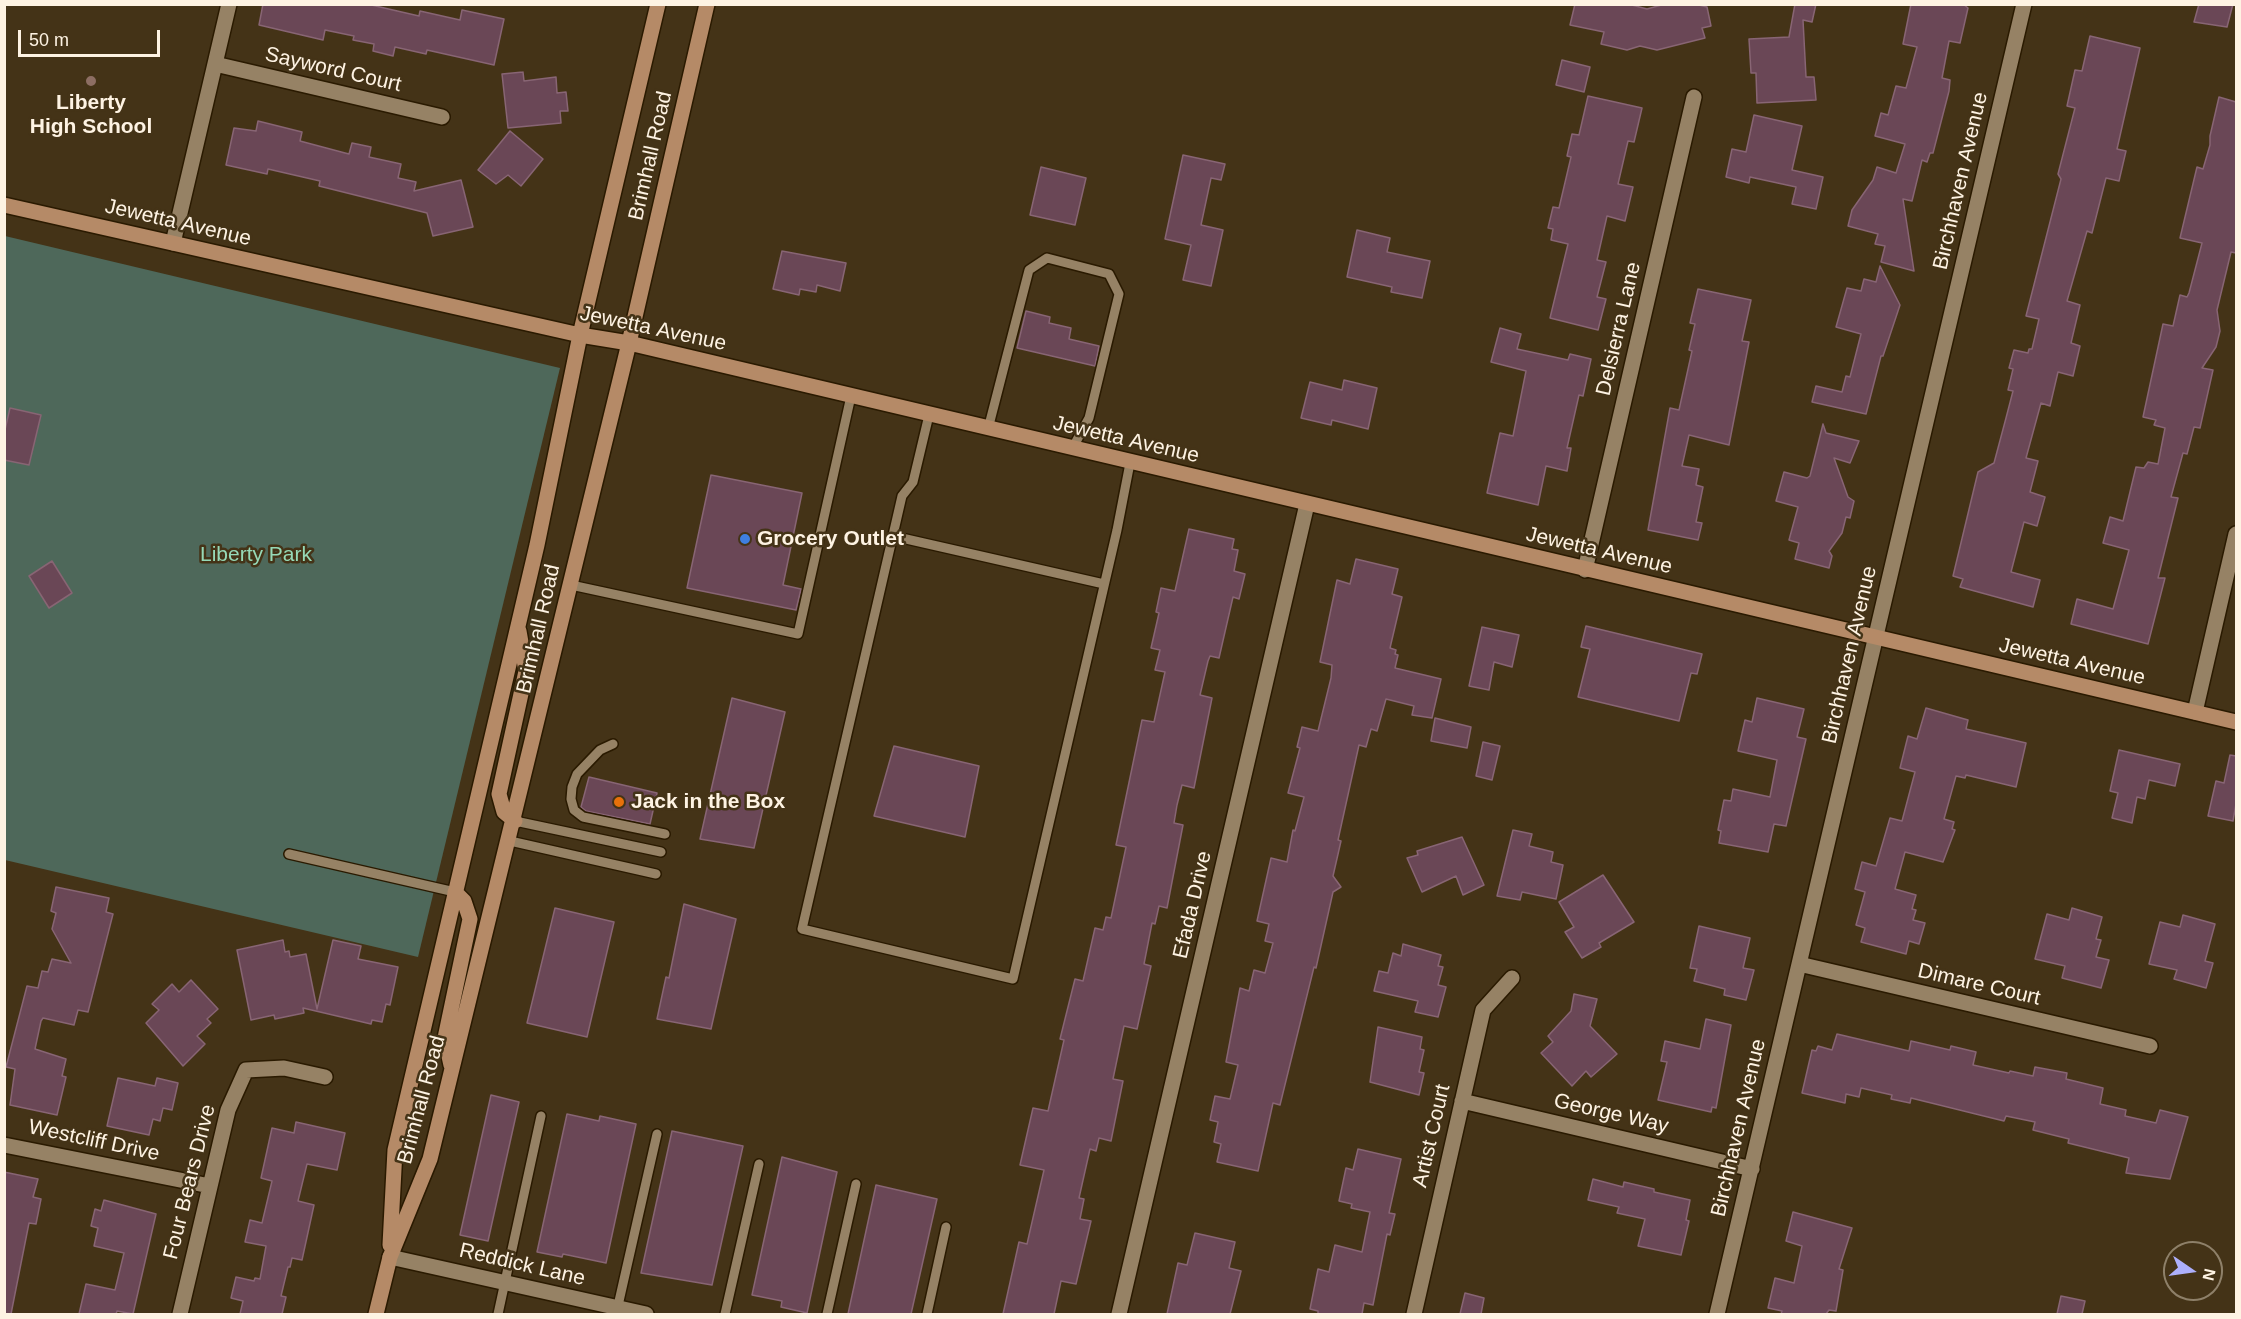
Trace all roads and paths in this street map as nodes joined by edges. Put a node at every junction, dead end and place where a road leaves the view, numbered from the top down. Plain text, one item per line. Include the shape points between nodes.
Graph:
1 (229, 4) edge
2 (658, 4) edge
3 (707, 4) edge
4 (2024, 4) edge
5 (215, 64) junction
6 (1695, 97) dead end
7 (442, 117) dead end
8 (4, 205) edge
9 (173, 243) junction
10 (580, 334) junction
11 (629, 343) junction
12 (851, 396) junction
13 (929, 415) junction
14 (988, 429) junction
15 (1072, 449) junction
16 (1130, 463) junction
17 (1307, 504) junction
18 (2236, 534) edge
19 (893, 536) junction
20 (1585, 570) junction
21 (1104, 584) junction
22 (571, 585) junction
23 (518, 625) junction
24 (1876, 638) junction
25 (2195, 712) junction
26 (2236, 722) edge
27 (613, 744) dead end
28 (515, 821) junction
29 (665, 834) dead end
30 (510, 841) junction
31 (661, 852) dead end
32 (289, 854) dead end
33 (656, 874) dead end
34 (455, 892) junction
35 (1799, 964) junction
36 (1512, 978) dead end
37 (2150, 1046) dead end
38 (452, 1071) junction
39 (325, 1077) dead end
40 (1462, 1101) junction
41 (541, 1116) dead end
42 (657, 1134) dead end
43 (4, 1145) edge
44 (759, 1164) dead end
45 (1752, 1168) junction
46 (856, 1184) dead end
47 (210, 1186) junction
48 (946, 1227) dead end
49 (390, 1257) junction
50 (505, 1283) junction
51 (617, 1311) edge
52 (180, 1314) edge
53 (376, 1314) edge
54 (498, 1314) edge
55 (646, 1314) edge
56 (725, 1314) edge
57 (827, 1314) edge
58 (927, 1314) edge
59 (1119, 1314) edge
60 (1414, 1314) edge
61 (1717, 1314) edge

1 - 5 street
2 - 10 street, Brimhall Road
3 - 11 street, Brimhall Road
4 - 24 street, Birchhaven Avenue
5 - 7 street, Sayword Court
5 - 9 street
6 - 20 street, Delsierra Lane
8 - 9 street, Jewetta Avenue
9 - 10 street, Jewetta Avenue
10 - 11 street, Jewetta Avenue
10 - 23 street, Brimhall Road
11 - 12 street, Jewetta Avenue
11 - 22 street, Brimhall Road
12 - 13 street, Jewetta Avenue
12 - 22 lane via 798,634
13 - 14 street, Jewetta Avenue
13 - 19 lane via 913,482 902,496
14 - 15 street, Jewetta Avenue
14 - 15 lane via 1029,270 1047,258 1109,274 1119,294 1089,418
15 - 16 street, Jewetta Avenue
16 - 17 street, Jewetta Avenue
16 - 21 lane
17 - 20 street, Jewetta Avenue
17 - 59 street, Efada Drive
18 - 25 street
19 - 21 lane
19 - 21 lane via 802,929 1013,979
20 - 24 street, Jewetta Avenue
22 - 28 street, Brimhall Road
23 - 28 street via 526,671 499,794 504,812
23 - 34 street, Brimhall Road
24 - 25 street, Jewetta Avenue
24 - 35 street, Birchhaven Avenue
25 - 26 street, Jewetta Avenue
27 - 29 lane via 600,750 577,774 572,787 574,810 583,817
28 - 30 street, Brimhall Road
28 - 31 lane
30 - 33 lane
30 - 38 street, Brimhall Road
32 - 34 lane
34 - 38 street via 464,901 470,919 446,1038
34 - 49 street, Brimhall Road via 395,1150
35 - 37 street, Dimare Court
35 - 45 street, Birchhaven Avenue
36 - 40 street, Artist Court via 1483,1010
38 - 49 street, Brimhall Road via 430,1159
39 - 47 street, Four Bears Drive via 284,1068 246,1070 228,1110
40 - 45 street, George Way
40 - 60 street, Artist Court
41 - 50 lane
42 - 51 lane
43 - 47 street, Westcliff Drive
44 - 56 lane
45 - 61 street, Birchhaven Avenue
46 - 57 lane
47 - 52 street, Four Bears Drive
48 - 58 lane
49 - 50 street, Reddick Lane
49 - 53 street, Brimhall Road
50 - 51 street, Reddick Lane
50 - 54 lane
51 - 55 street, Reddick Lane

